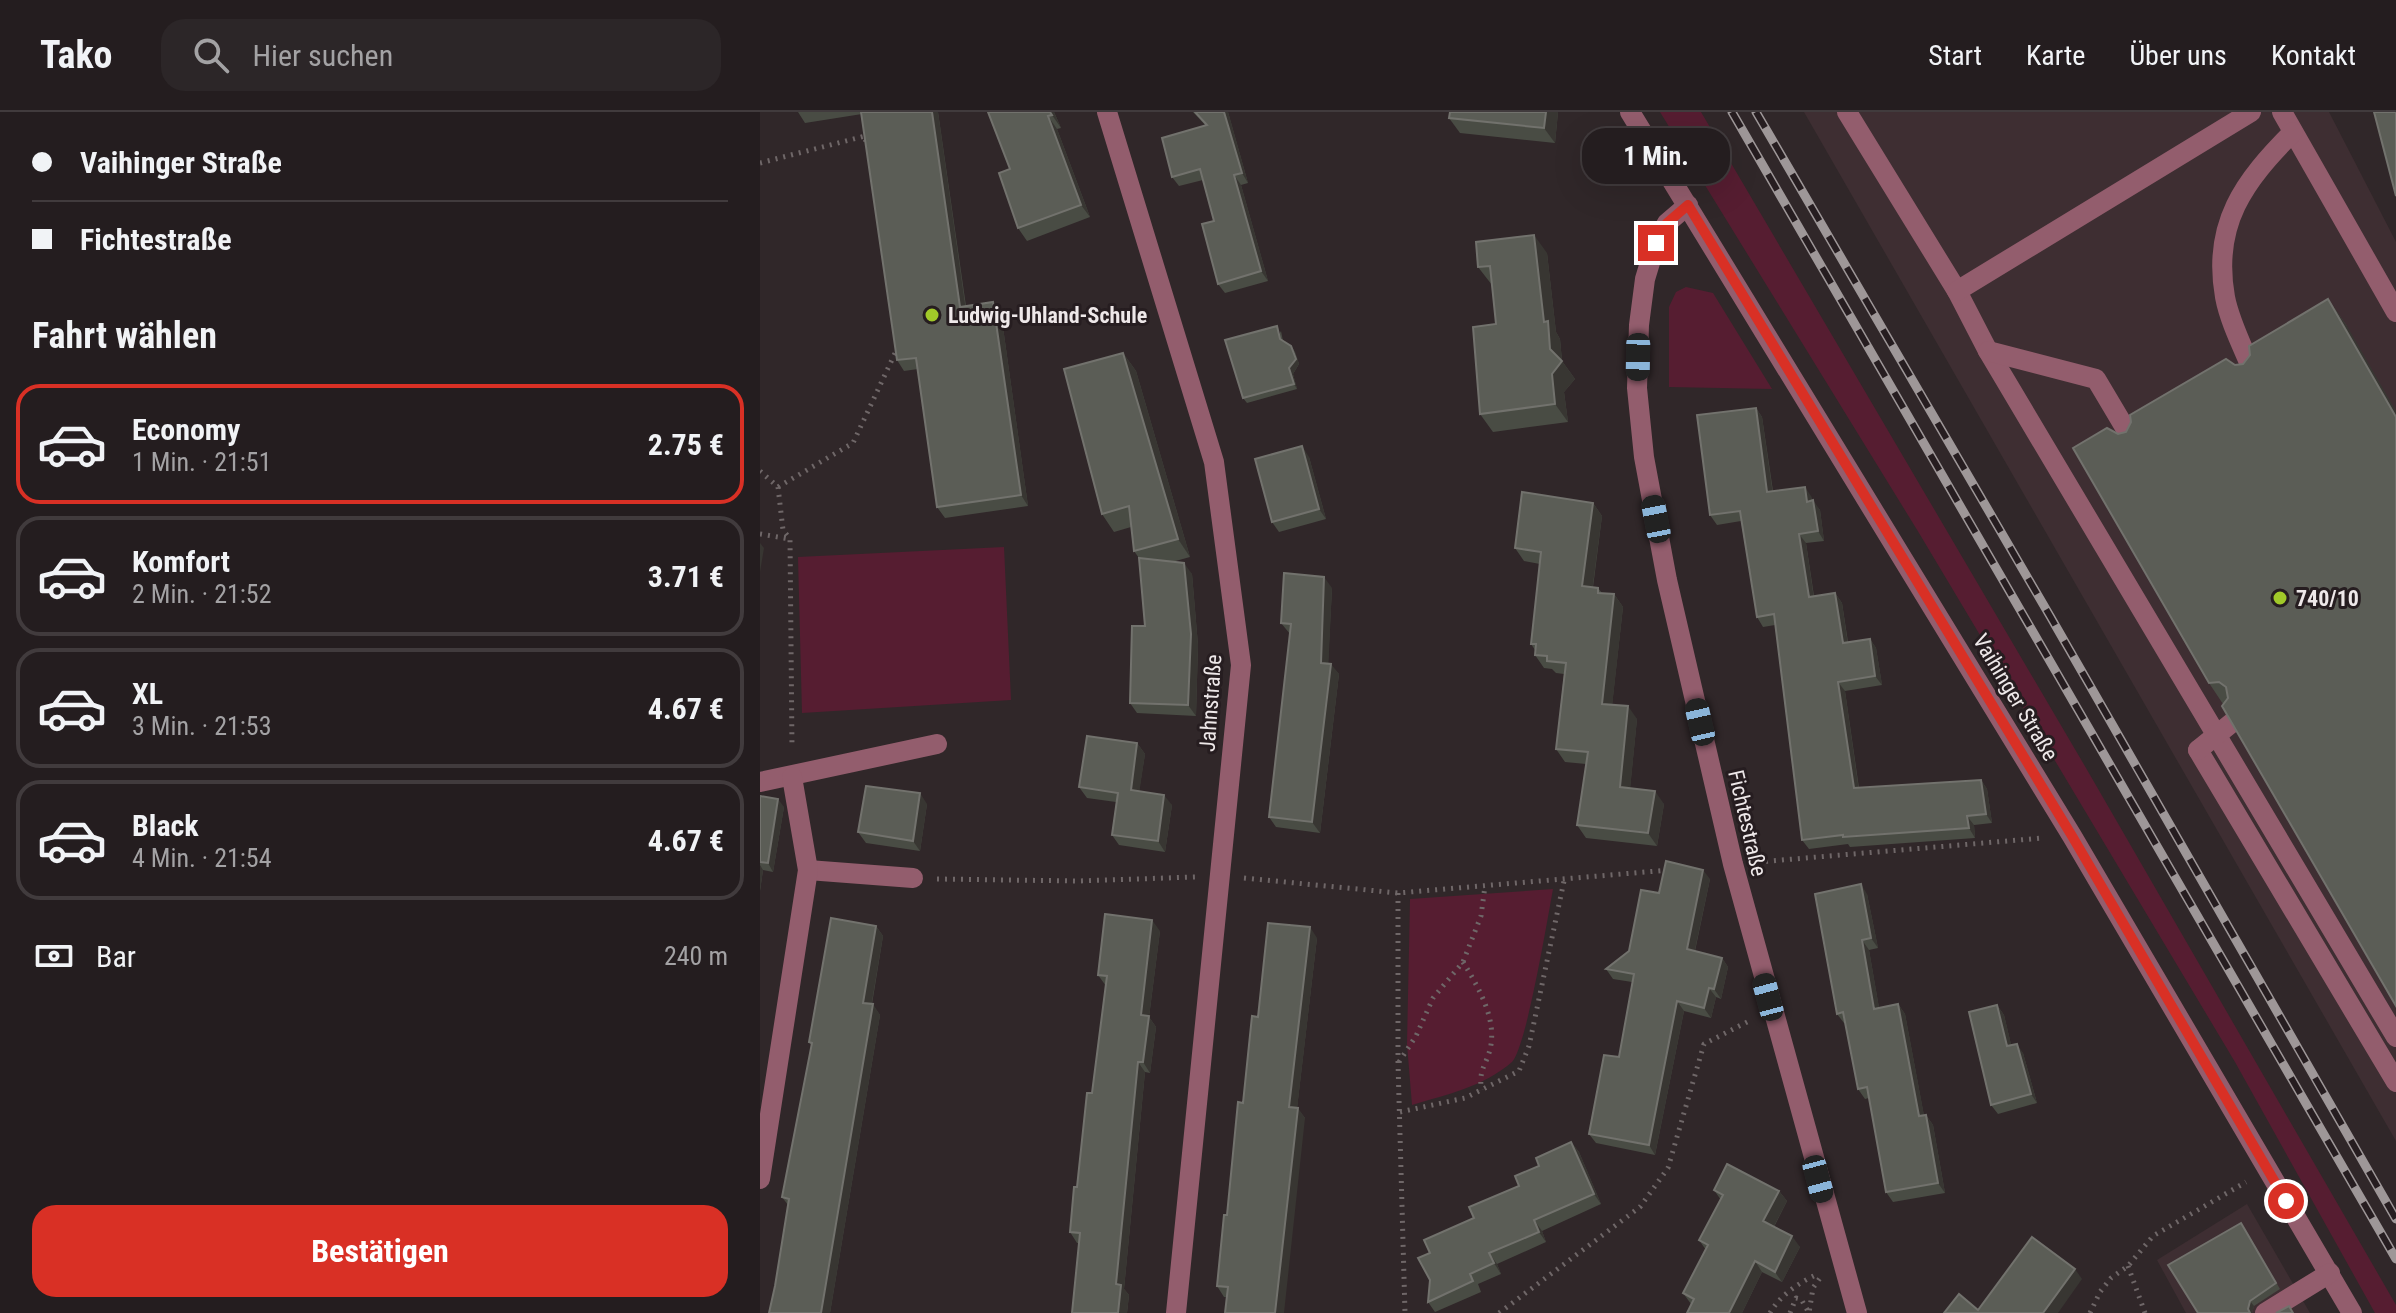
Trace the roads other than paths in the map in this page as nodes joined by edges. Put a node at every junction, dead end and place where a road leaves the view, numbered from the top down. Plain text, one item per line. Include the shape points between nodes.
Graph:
1 (1107, 112) edge
2 (1630, 112) edge
3 (1847, 112) edge
4 (2251, 112) edge
5 (2282, 112) edge
6 (2293, 132) junction
7 (1688, 205) junction
8 (1957, 291) junction
9 (2396, 312) edge
10 (1988, 351) junction
11 (2256, 379) edge
12 (2137, 448) edge
13 (2234, 721) edge
14 (937, 744) dead end
15 (792, 777) junction
16 (760, 782) edge
17 (808, 870) junction
18 (913, 878) road end
19 (2396, 1037) edge
20 (2396, 1082) edge
21 (760, 1179) edge
22 (2330, 1273) junction
23 (1176, 1313) edge
24 (1857, 1313) edge
25 (2265, 1313) edge
26 (2352, 1313) edge

1 - 23 street, Jahnstraße via 1214,462 1241,665
2 - 7 street, Vaihinger Straße
3 - 8 street
4 - 8 street
5 - 6 street
6 - 9 street
6 - 11 street via 2259,165 2236,200 2221,251 2225,299
7 - 22 street, Vaihinger Straße via 2072,836
7 - 24 street, Fichtestraße via 1667,223 1645,279 1637,388 1644,457 1733,864
8 - 10 street
10 - 12 street via 2096,379
10 - 19 street
13 - 20 street, bridge via 2198,750
14 - 15 street
15 - 16 street
15 - 17 street
17 - 18 street
17 - 21 street
22 - 25 street
22 - 26 street, Vaihinger Straße

